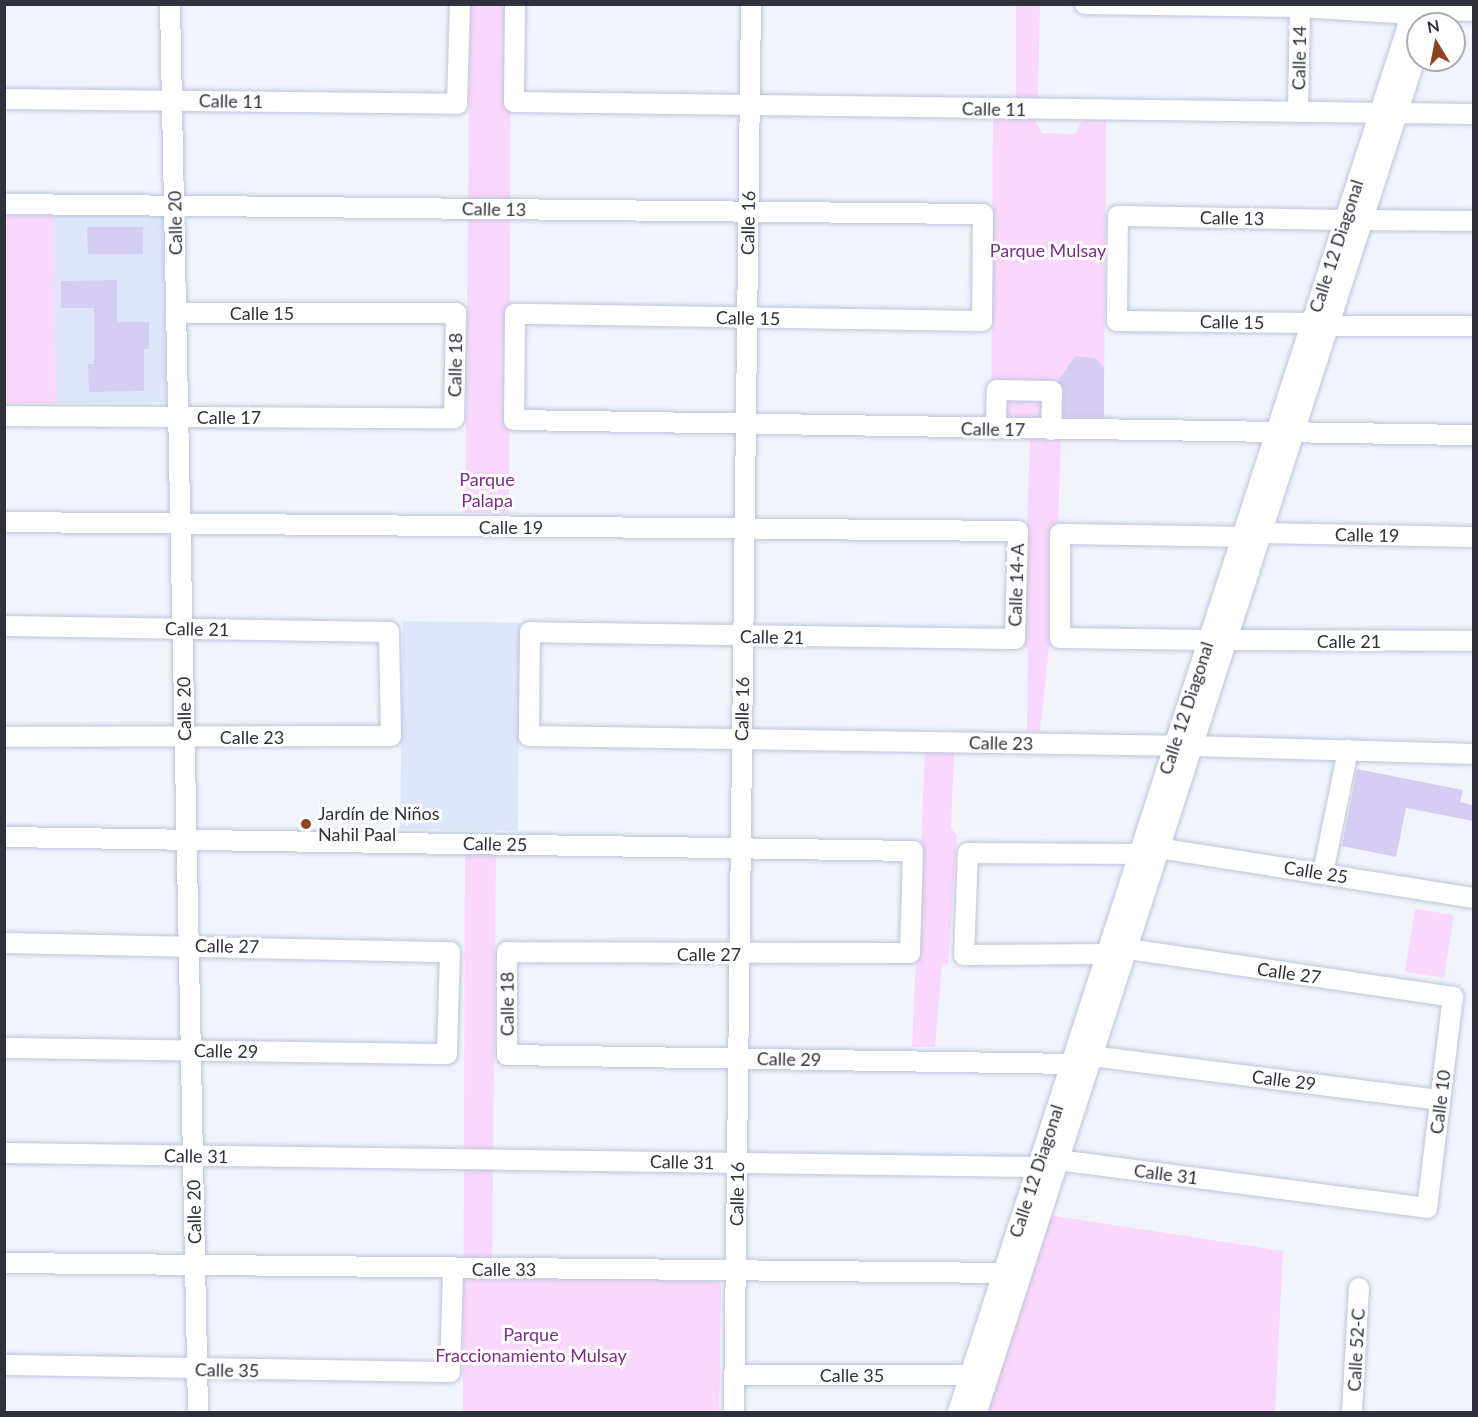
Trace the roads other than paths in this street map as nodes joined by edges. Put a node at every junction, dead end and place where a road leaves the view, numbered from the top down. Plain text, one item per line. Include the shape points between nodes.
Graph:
1 (170, 4) edge
2 (460, 4) edge
3 (515, 4) edge
4 (751, 4) edge
5 (1085, 4) edge
6 (1300, 6) edge
7 (1423, 11) edge
8 (1473, 11) edge
9 (1407, 72) edge
10 (4, 99) edge
11 (172, 101) junction
12 (749, 106) junction
13 (1298, 112) junction
14 (1388, 113) junction
15 (1473, 114) edge
16 (4, 204) edge
17 (174, 206) junction
18 (748, 212) junction
19 (1354, 220) junction
20 (1473, 222) edge
21 (177, 313) junction
22 (456, 313) joint
23 (747, 318) junction
24 (982, 321) joint
25 (1117, 321) joint
26 (1320, 324) junction
27 (1473, 326) edge
28 (4, 416) edge
29 (178, 417) junction
30 (454, 418) joint
31 (514, 420) joint
32 (746, 426) junction
33 (996, 429) junction
34 (1052, 430) junction
35 (1284, 433) junction
36 (1473, 435) edge
37 (4, 522) edge
38 (181, 524) junction
39 (744, 529) junction
40 (1018, 531) joint
41 (1251, 535) junction
42 (1473, 537) edge
43 (4, 626) edge
44 (183, 629) junction
45 (743, 636) junction
46 (1060, 638) joint
47 (1015, 639) joint
48 (1217, 640) junction
49 (1473, 641) edge
50 (391, 736) joint
51 (529, 736) joint
52 (4, 737) edge
53 (185, 737) junction
54 (742, 738) junction
55 (1182, 746) junction
56 (1348, 750) junction
57 (1473, 754) edge
58 (4, 837) edge
59 (187, 839) junction
60 (741, 848) junction
61 (1158, 848) junction
62 (1139, 854) junction
63 (1323, 873) junction
64 (1473, 898) edge
65 (4, 943) edge
66 (187, 945) junction
67 (1126, 949) junction
68 (507, 952) joint
69 (910, 953) joint
70 (740, 954) junction
71 (1106, 954) junction
72 (1453, 997) joint
73 (4, 1048) edge
74 (191, 1050) junction
75 (447, 1054) joint
76 (507, 1055) joint
77 (1091, 1056) junction
78 (738, 1058) junction
79 (1071, 1064) junction
80 (1440, 1100) junction
81 (4, 1153) edge
82 (193, 1156) junction
83 (1058, 1160) junction
84 (737, 1163) junction
85 (1037, 1167) junction
86 (1427, 1208) joint
87 (4, 1263) edge
88 (195, 1266) junction
89 (453, 1269) junction
90 (736, 1270) junction
91 (1003, 1273) junction
92 (1359, 1288) dead end
93 (4, 1365) edge
94 (197, 1369) junction
95 (735, 1375) junction
96 (970, 1375) junction
97 (198, 1413) edge
98 (734, 1413) edge
99 (957, 1413) edge
100 (977, 1413) edge
101 (1352, 1413) edge

1 - 11 street, Calle 20
2 - 11 street, Calle 11 via 457,104
3 - 12 street, Calle 11 via 514,102
4 - 12 street, Calle 16
5 - 6 street
6 - 7 street
6 - 13 street, Calle 14
7 - 8 street
7 - 14 street, Calle 12 Diagonal
9 - 14 street, Calle 12 Diagonal
10 - 11 street, Calle 11
11 - 17 street, Calle 20
12 - 13 street, Calle 11
12 - 18 street, Calle 16
13 - 14 street, Calle 11
14 - 15 street, Calle 11
14 - 19 street, Calle 12 Diagonal
16 - 17 street, Calle 13
17 - 18 street, Calle 13
17 - 21 street, Calle 20
18 - 23 street, Calle 16
18 - 24 street, Calle 13 via 983,214
19 - 20 street, Calle 13
19 - 25 street, Calle 13 via 1118,216
19 - 26 street, Calle 12 Diagonal
21 - 22 street, Calle 15
21 - 29 street, Calle 20
22 - 30 street, Calle 18
23 - 24 street, Calle 15
23 - 31 street, Calle 15 via 515,314
23 - 32 street, Calle 16
25 - 26 street, Calle 15
26 - 27 street, Calle 15
26 - 35 street, Calle 12 Diagonal
28 - 29 street, Calle 17
29 - 30 street, Calle 17
29 - 38 street, Calle 20
31 - 32 street, Calle 17
32 - 33 street, Calle 17
32 - 39 street, Calle 16
33 - 34 street, Calle 17
33 - 34 street via 997,390 1052,391
34 - 35 street, Calle 17
35 - 36 street, Calle 17
35 - 41 street, Calle 12 Diagonal
37 - 38 street, Calle 19
38 - 39 street, Calle 19
38 - 44 street, Calle 20
39 - 40 street, Calle 19
39 - 45 street, Calle 16
40 - 47 street, Calle 14-A
41 - 42 street, Calle 19
41 - 46 street, Calle 19 via 1060,534
41 - 48 street, Calle 12 Diagonal
43 - 44 street, Calle 21
44 - 50 street, Calle 21 via 389,632
44 - 53 street, Calle 20
45 - 47 street, Calle 21
45 - 51 street, Calle 21 via 530,632
45 - 54 street, Calle 16
46 - 48 street, Calle 21
48 - 49 street, Calle 21
48 - 55 street, Calle 12 Diagonal
50 - 53 street, Calle 23
51 - 54 street, Calle 23
52 - 53 street, Calle 23
53 - 59 street, Calle 20
54 - 55 street, Calle 23
54 - 60 street, Calle 16
55 - 56 street, Calle 23
55 - 61 street, Calle 12 Diagonal
55 - 62 street, Calle 12 Diagonal
56 - 57 street, Calle 23
56 - 63 street
58 - 59 street, Calle 25
59 - 60 street, Calle 25
59 - 66 street, Calle 20
60 - 69 street, Calle 25 via 913,851
60 - 70 street, Calle 16
61 - 63 street, Calle 25
61 - 67 street, Calle 12 Diagonal
62 - 71 street, Calle 12 Diagonal
62 - 71 street via 968,853 963,954
63 - 64 street, Calle 25
65 - 66 street, Calle 27
66 - 74 street, Calle 20
66 - 75 street, Calle 27 via 450,952
67 - 72 street, Calle 27
67 - 77 street, Calle 12 Diagonal
68 - 70 street, Calle 27
68 - 76 street, Calle 18
69 - 70 street, Calle 27
70 - 78 street, Calle 16
71 - 79 street, Calle 12 Diagonal
72 - 80 street, Calle 10
73 - 74 street, Calle 29
74 - 75 street, Calle 29
74 - 82 street, Calle 20
76 - 78 street, Calle 29
77 - 80 street, Calle 29
77 - 83 street, Calle 12 Diagonal
78 - 79 street, Calle 29
78 - 84 street, Calle 16
79 - 85 street, Calle 12 Diagonal
80 - 86 street, Calle 10
81 - 82 street, Calle 31
82 - 84 street, Calle 31
82 - 88 street, Calle 20
83 - 85 street, Calle 31
83 - 86 street, Calle 31
83 - 100 street, Calle 12 Diagonal
84 - 85 street, Calle 31
84 - 90 street, Calle 16
85 - 91 street, Calle 12 Diagonal
87 - 88 street, Calle 33
88 - 89 street, Calle 33
88 - 94 street, Calle 20
89 - 90 street, Calle 33
89 - 94 street, Calle 35 via 450,1372
90 - 91 street, Calle 33
90 - 95 street, Calle 16
91 - 96 street, Calle 12 Diagonal
92 - 101 street, Calle 52-C
93 - 94 street, Calle 35
94 - 97 street, Calle 20
95 - 96 street, Calle 35
95 - 98 street, Calle 16
96 - 99 street, Calle 12 Diagonal

